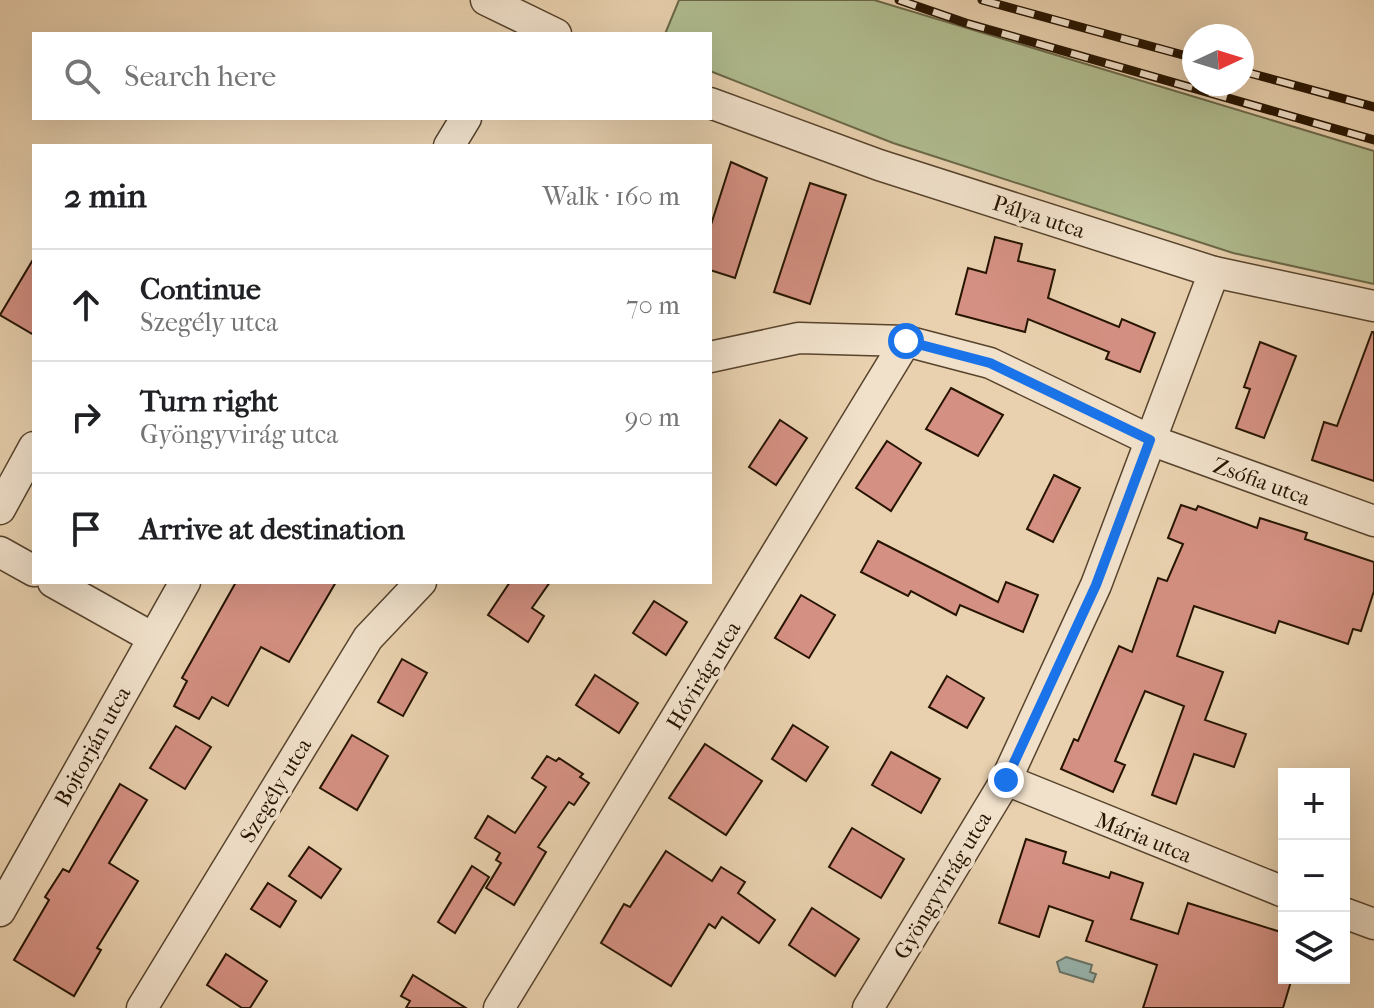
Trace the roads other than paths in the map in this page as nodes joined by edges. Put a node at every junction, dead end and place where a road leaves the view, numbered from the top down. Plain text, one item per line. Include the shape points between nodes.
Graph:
1 (486, 0) edge
2 (523, 27) edge
3 (547, 32) edge
4 (712, 104) edge
5 (465, 120) edge
6 (450, 144) edge
7 (1214, 272) junction
8 (1374, 306) edge
9 (906, 341) junction
10 (712, 357) edge
11 (1150, 440) junction
12 (32, 451) edge
13 (0, 509) edge
14 (1374, 521) edge
15 (0, 552) edge
16 (32, 570) edge
17 (57, 584) edge
18 (184, 584) edge
19 (419, 584) edge
20 (153, 638) junction
21 (1006, 780) junction
22 (1278, 890) edge
23 (3, 896) edge
24 (1350, 915) edge
25 (1374, 924) edge
26 (142, 1008) edge
27 (499, 1008) edge
28 (868, 1008) edge

1 - 2 street
2 - 3 street
4 - 7 street, Pálya utca via 879,165
5 - 6 street
7 - 8 street, Pálya utca
7 - 11 street, Gyöngyvirág utca
9 - 10 street via 799,338
9 - 11 street via 990,363
9 - 27 street, Hóvirág utca
11 - 14 street, Zsófia utca
11 - 21 street, Gyöngyvirág utca via 1096,585
12 - 13 street
15 - 16 street
17 - 20 street
18 - 20 street, Bojtorján utca
19 - 26 street, Szegély utca via 368,638
20 - 23 street, Bojtorján utca
21 - 22 street, Mária utca
21 - 28 street, Gyöngyvirág utca
24 - 25 street

